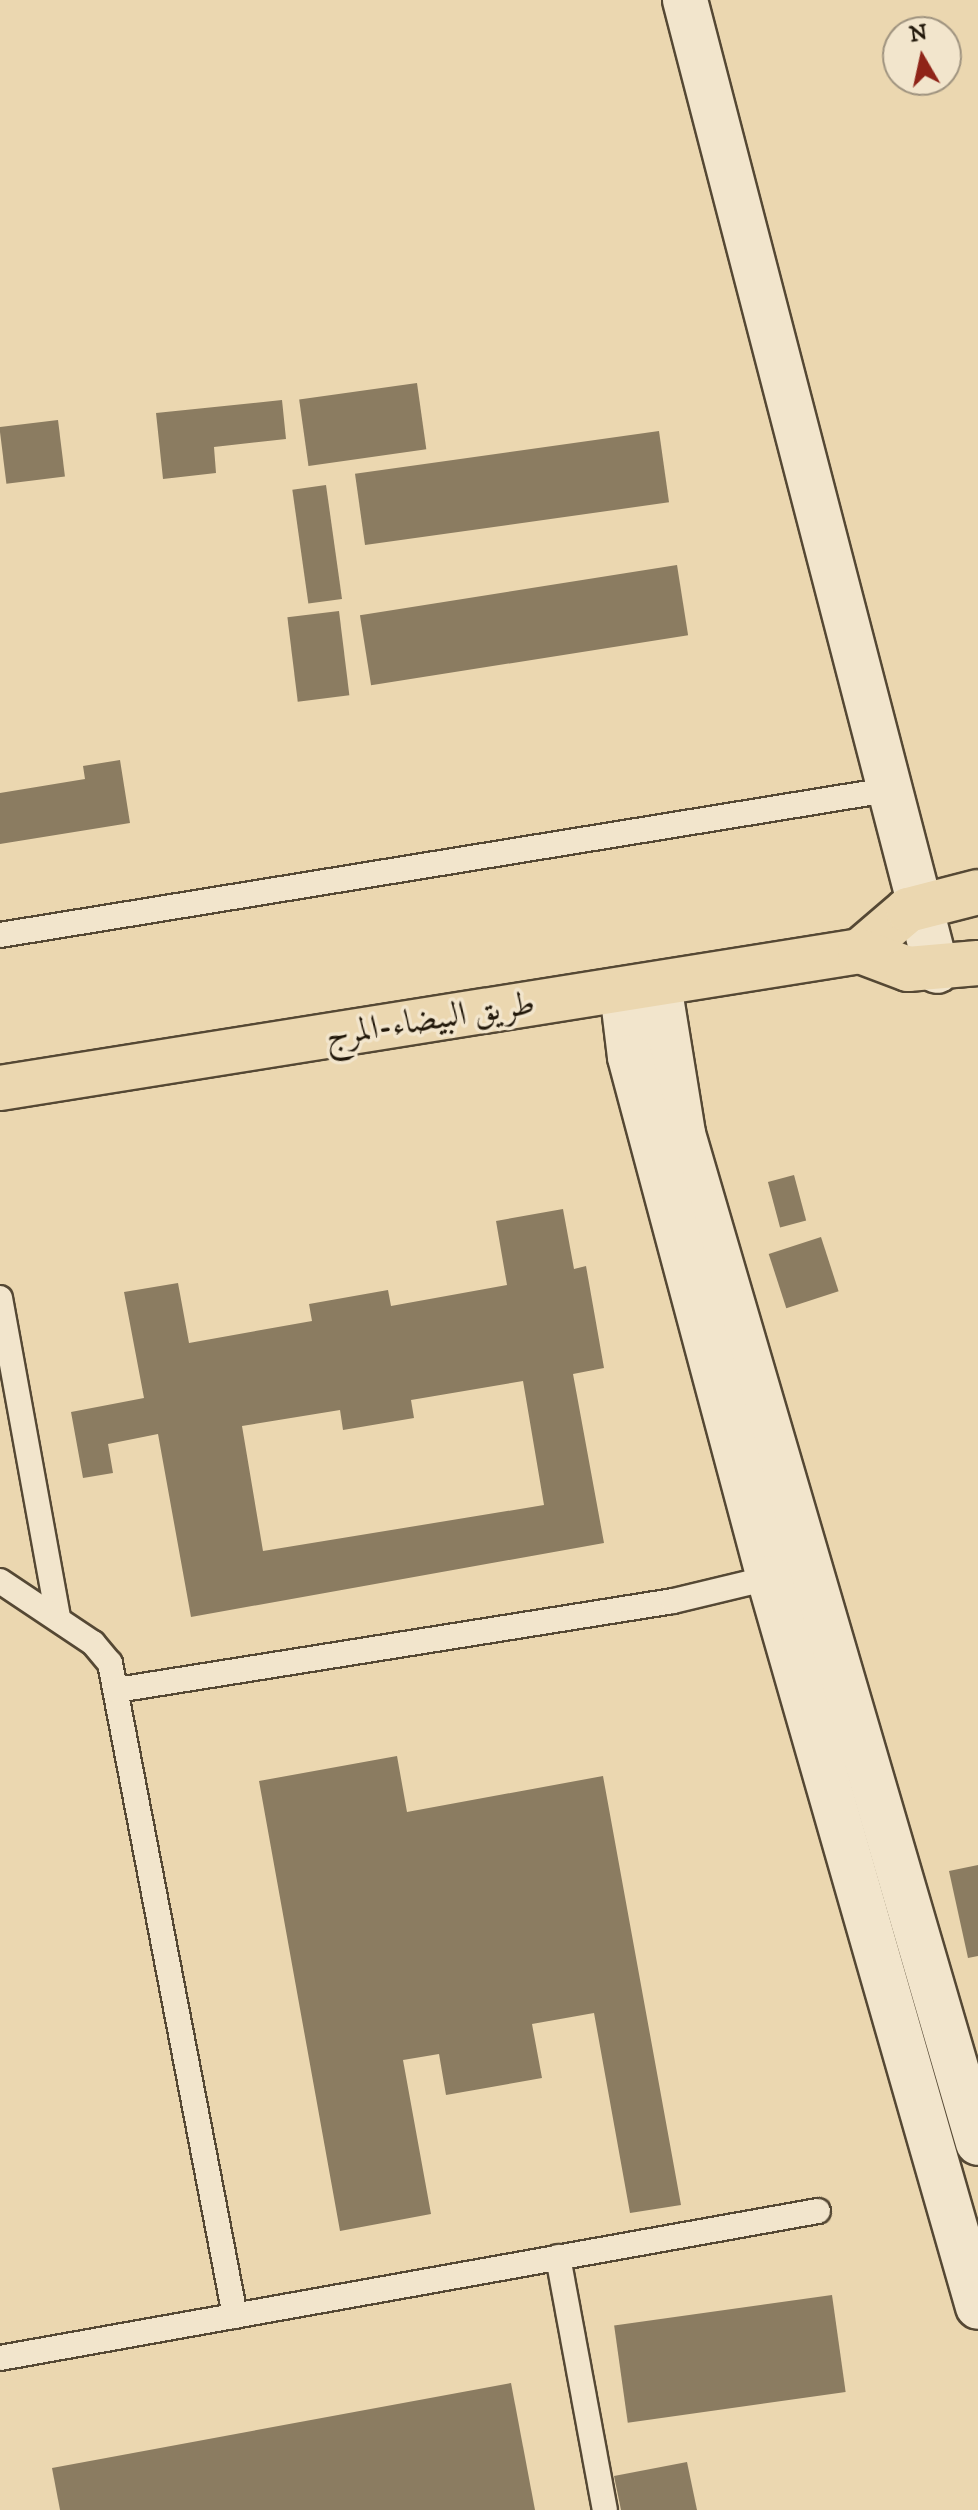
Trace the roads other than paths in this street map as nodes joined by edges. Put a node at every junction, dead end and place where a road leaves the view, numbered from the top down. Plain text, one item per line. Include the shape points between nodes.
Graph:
1 (685, 0) edge
2 (887, 790) junction
3 (978, 892) edge
4 (917, 906) junction
5 (0, 935) edge
6 (860, 951) junction
7 (958, 967) edge
8 (640, 988) junction
9 (0, 1088) edge
10 (0, 1298) edge
11 (769, 1578) junction
12 (0, 1581) edge
13 (58, 1618) junction
14 (117, 1690) junction
15 (978, 2143) edge
16 (818, 2211) dead end
17 (558, 2257) junction
18 (978, 2307) edge
19 (235, 2316) junction
20 (0, 2358) edge
21 (605, 2510) edge

1 - 2 street
2 - 4 street
2 - 5 lane
3 - 4 highway
4 - 6 highway via 880,929
4 - 7 street
6 - 7 highway via 908,969
6 - 8 highway, طريق البيضاء-المرج
8 - 9 highway, طريق البيضاء-المرج
8 - 11 street via 630,1057
8 - 15 street
10 - 13 lane
11 - 14 lane via 673,1601
11 - 18 street
12 - 13 lane
13 - 14 lane via 105,1654
14 - 19 lane
16 - 17 lane
17 - 19 lane
17 - 21 lane
19 - 20 lane

